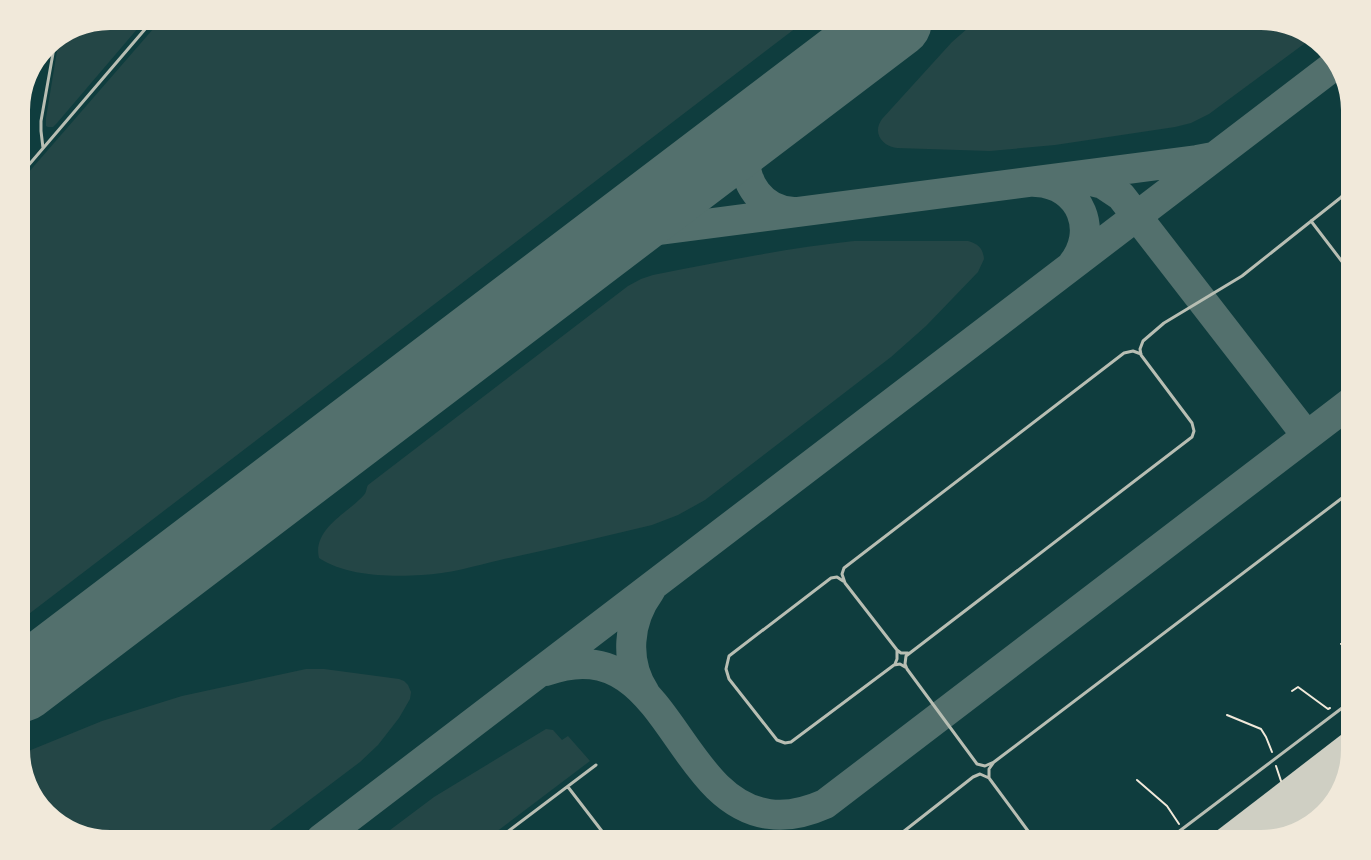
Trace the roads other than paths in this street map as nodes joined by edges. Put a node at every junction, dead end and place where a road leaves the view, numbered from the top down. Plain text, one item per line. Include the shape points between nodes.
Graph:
1 (144, 30) edge
2 (53, 53) edge
3 (43, 148) junction
4 (30, 163) edge
5 (1341, 197) edge
6 (1341, 197) edge
7 (1341, 260) edge
8 (1141, 355) junction
9 (1341, 499) edge
10 (845, 583) junction
11 (897, 650) junction
12 (908, 653) junction
13 (893, 666) junction
14 (906, 669) junction
15 (1341, 709) edge
16 (994, 762) junction
17 (977, 764) junction
18 (596, 765) dead end
19 (973, 777) junction
20 (989, 778) junction
21 (568, 787) junction
22 (510, 830) edge
23 (601, 830) edge
24 (905, 830) edge
25 (1027, 830) edge
26 (1181, 830) edge

1 - 3 lane
2 - 3 lane via 40,131
3 - 4 lane
5 - 7 lane via 1311,221
6 - 8 lane via 1242,276 1164,323 1143,340
8 - 10 lane via 1133,351 1124,353 844,568
8 - 12 lane via 1192,423 1194,431 1190,438
9 - 16 lane
10 - 11 lane
10 - 13 lane via 839,578 831,578 729,656 726,670 730,679 777,740 785,744
11 - 12 lane
11 - 13 lane
12 - 14 lane via 904,662
13 - 14 lane via 900,664
14 - 17 lane
15 - 26 lane
16 - 17 lane via 985,766
16 - 20 lane via 989,769
17 - 19 lane via 978,770
18 - 21 lane
19 - 20 lane via 982,774
19 - 24 lane
20 - 25 lane
21 - 22 lane
21 - 23 lane

